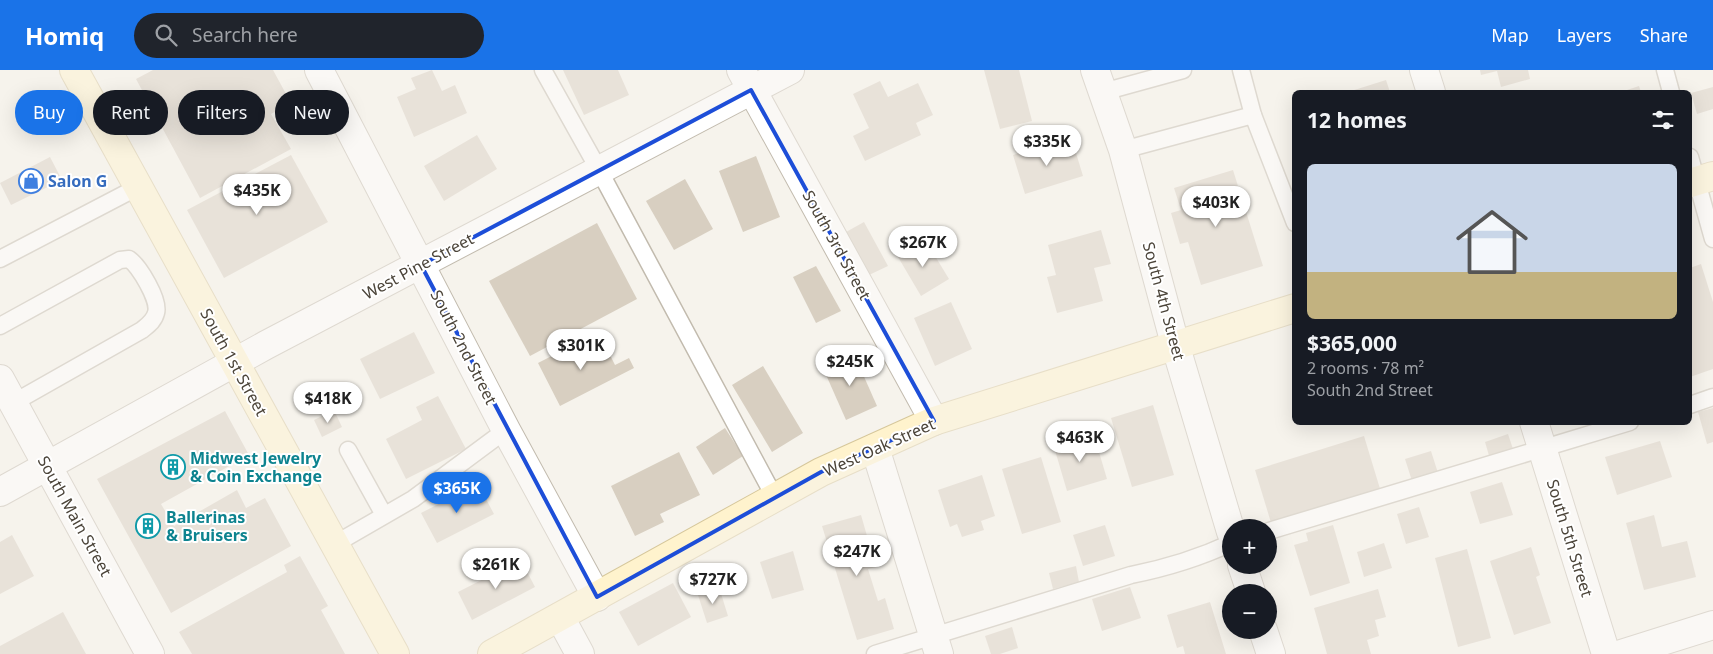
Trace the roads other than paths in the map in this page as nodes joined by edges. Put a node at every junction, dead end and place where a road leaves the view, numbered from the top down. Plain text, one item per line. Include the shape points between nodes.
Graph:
1 (74, 70) edge
2 (319, 70) edge
3 (543, 70) edge
4 (790, 70) edge
5 (1183, 70) edge
6 (1241, 70) edge
7 (1424, 70) edge
8 (1665, 70) edge
9 (746, 80) edge
10 (1099, 81) edge
11 (1430, 90) edge
12 (1670, 90) edge
13 (1253, 115) junction
14 (1123, 150) junction
15 (599, 170) junction
16 (1697, 174) edge
17 (138, 187) junction
18 (1292, 215) edge
19 (1713, 238) edge
20 (0, 260) edge
21 (421, 265) junction
22 (1292, 309) edge
23 (0, 326) edge
24 (1175, 344) junction
25 (234, 362) junction
26 (0, 379) edge
27 (1713, 396) edge
28 (13, 403) junction
29 (1692, 405) edge
30 (934, 421) junction
31 (1609, 425) edge
32 (506, 430) junction
33 (1538, 435) edge
34 (875, 448) junction
35 (348, 450) dead end
36 (48, 466) junction
37 (0, 492) edge
38 (775, 498) junction
39 (384, 515) junction
40 (1227, 519) edge
41 (1277, 528) edge
42 (335, 544) junction
43 (1222, 547) edge
44 (598, 597) junction
45 (560, 617) junction
46 (1713, 625) edge
47 (1266, 639) edge
48 (936, 645) edge
49 (150, 654) edge
50 (395, 654) edge
51 (492, 654) edge
52 (580, 654) edge
53 (875, 654) edge
54 (1271, 654) edge
55 (1606, 654) edge
56 (1621, 654) edge

1 - 17 main road, South 1st Street
2 - 21 street, South 2nd Street
3 - 15 lane
4 - 9 street, West Pine Street
5 - 10 lane
6 - 13 lane
7 - 11 street
8 - 12 lane
9 - 15 street, West Pine Street
9 - 30 street, South 3rd Street
10 - 14 street, South 4th Street
13 - 14 lane
13 - 18 lane
14 - 24 street, South 4th Street
15 - 21 street, West Pine Street
15 - 38 lane
16 - 19 lane
17 - 20 lane
17 - 25 main road, South 1st Street
21 - 25 street, West Pine Street
21 - 32 street, South 2nd Street
22 - 24 main road, West Oak Street
23 - 28 lane via 120,260 129,259 136,264 156,301 157,312 153,322 142,330
24 - 30 main road, West Oak Street
24 - 40 street, South 4th Street
25 - 36 street, West Pine Street
25 - 42 main road, South 1st Street
26 - 28 street, South Main Street
27 - 29 lane
28 - 36 street, South Main Street
30 - 34 main road, West Oak Street
31 - 33 lane
32 - 39 lane via 413,499
32 - 44 street, South 2nd Street
33 - 41 lane
33 - 55 street, South 5th Street
34 - 38 main road, West Oak Street via 821,472
34 - 48 street
35 - 39 lane
36 - 37 street, West Pine Street
36 - 49 street, South Main Street
38 - 44 main road, West Oak Street
39 - 42 lane
42 - 50 main road, South 1st Street
43 - 48 lane via 1203,556 1131,575
44 - 45 main road, West Oak Street
45 - 51 main road, West Oak Street
45 - 52 street
46 - 56 street
47 - 54 street
48 - 53 lane

